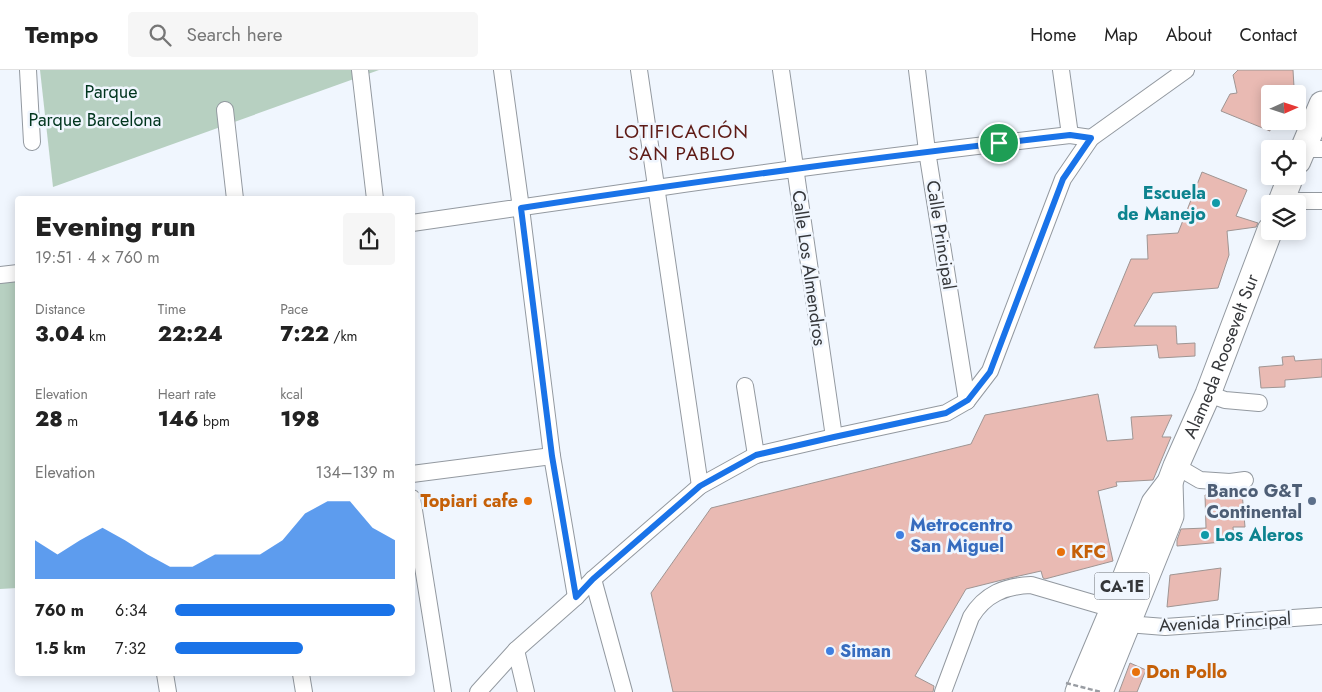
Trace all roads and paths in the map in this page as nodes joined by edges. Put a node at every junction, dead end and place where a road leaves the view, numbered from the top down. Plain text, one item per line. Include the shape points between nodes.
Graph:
1 (28, 70) edge
2 (360, 70) edge
3 (502, 70) edge
4 (639, 70) edge
5 (781, 70) edge
6 (917, 70) edge
7 (1061, 70) edge
8 (1186, 70) edge
9 (1322, 104) edge
10 (225, 110) dead end
11 (1070, 135) junction
12 (1091, 138) junction
13 (32, 142) dead end
14 (927, 152) junction
15 (1307, 153) edge
16 (795, 169) junction
17 (655, 188) junction
18 (235, 196) edge
19 (375, 196) edge
20 (1306, 201) edge
21 (1322, 201) edge
22 (521, 208) junction
23 (415, 223) edge
24 (1266, 240) edge
25 (15, 274) edge
26 (0, 276) edge
27 (745, 386) dead end
28 (1208, 394) junction
29 (968, 400) junction
30 (1259, 403) dead end
31 (834, 437) junction
32 (756, 455) junction
33 (552, 456) junction
34 (415, 474) edge
35 (1173, 474) junction
36 (1245, 480) dead end
37 (700, 486) junction
38 (415, 517) edge
39 (593, 579) junction
40 (576, 597) junction
41 (1322, 616) edge
42 (1120, 617) junction
43 (516, 650) junction
44 (165, 676) edge
45 (301, 676) edge
46 (1072, 687) edge
47 (168, 692) edge
48 (304, 692) edge
49 (443, 692) edge
50 (478, 692) edge
51 (526, 692) edge
52 (624, 692) edge
53 (943, 692) edge
54 (1101, 692) edge

1 - 13 street
2 - 19 street
3 - 22 street
4 - 17 street
5 - 16 street, Calle Los Almendros
6 - 14 street, Calle Principal
7 - 11 street
8 - 12 street
9 - 15 highway
10 - 18 street
11 - 12 street
11 - 14 street
12 - 29 street via 1063,179 990,372
14 - 16 street
14 - 29 street, Calle Principal
16 - 17 street
16 - 31 street, Calle Los Almendros
17 - 22 street
17 - 37 street
20 - 21 street
22 - 23 street
22 - 33 street
24 - 28 highway, Alameda Roosevelt Sur / CA-1E
25 - 26 street
27 - 32 street
28 - 30 street via 1225,400
28 - 35 highway, Alameda Roosevelt Sur / CA-1E
29 - 31 street via 946,413
31 - 32 street
32 - 37 street
33 - 34 street
33 - 40 street
35 - 36 street via 1200,480
35 - 42 highway, CA-1E via 1154,503
37 - 39 street
38 - 49 street
39 - 40 street
39 - 52 street
40 - 43 street
41 - 42 street, Avenida Principal via 1165,627
42 - 46 highway, CA-1E
42 - 53 street, Avenida Principal via 1031,585 995,593 978,606 971,617
42 - 54 highway, CA-1E
43 - 50 street
43 - 51 street
44 - 47 street
45 - 48 street
46 - 54 path, bridge

